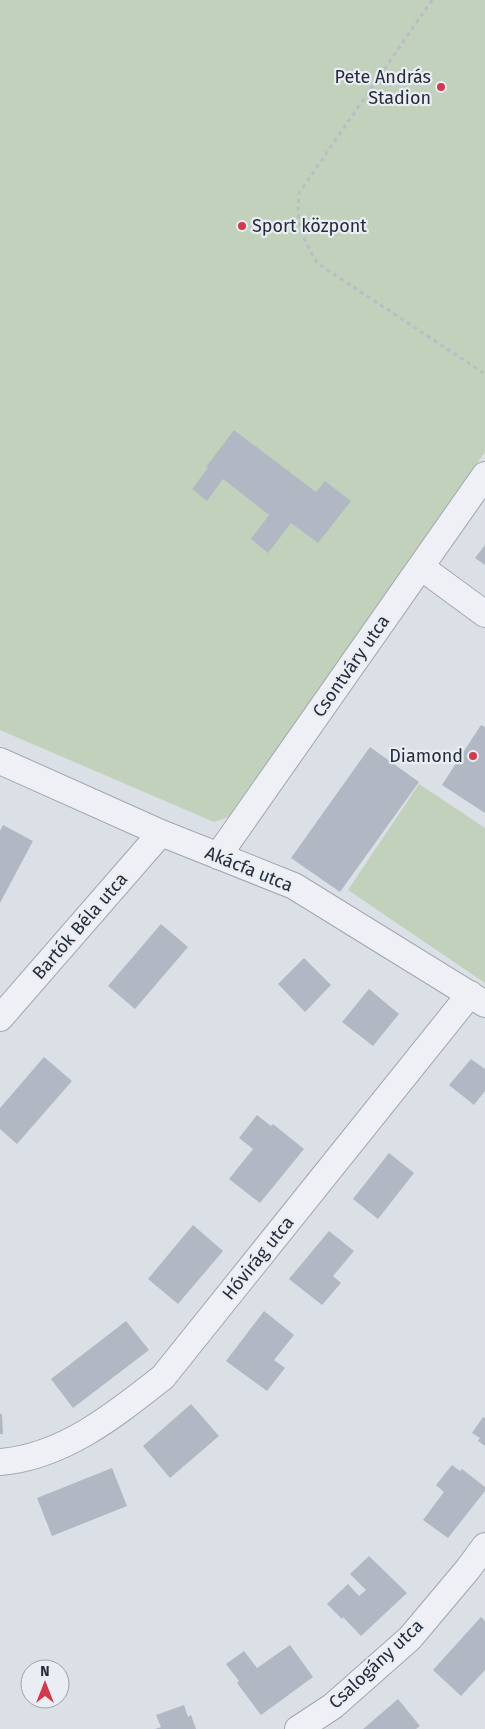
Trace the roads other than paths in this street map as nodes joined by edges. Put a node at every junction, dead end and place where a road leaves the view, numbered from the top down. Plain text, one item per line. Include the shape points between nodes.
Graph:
1 (485, 475) edge
2 (421, 567) junction
3 (485, 614) edge
4 (0, 761) edge
5 (161, 834) junction
6 (218, 856) junction
7 (478, 999) edge
8 (0, 1018) edge
9 (0, 1462) edge
10 (485, 1546) edge
11 (298, 1729) edge

1 - 2 street, Csontváry utca
2 - 3 street
2 - 6 street, Csontváry utca
4 - 5 street, Akácfa utca
5 - 6 street, Akácfa utca
5 - 8 street, Bartók Béla utca
6 - 7 street, Akácfa utca via 294,886
7 - 9 street, Hóvirág utca via 163,1377 96,1426 62,1446
10 - 11 street, Csalogány utca via 410,1638 333,1706

